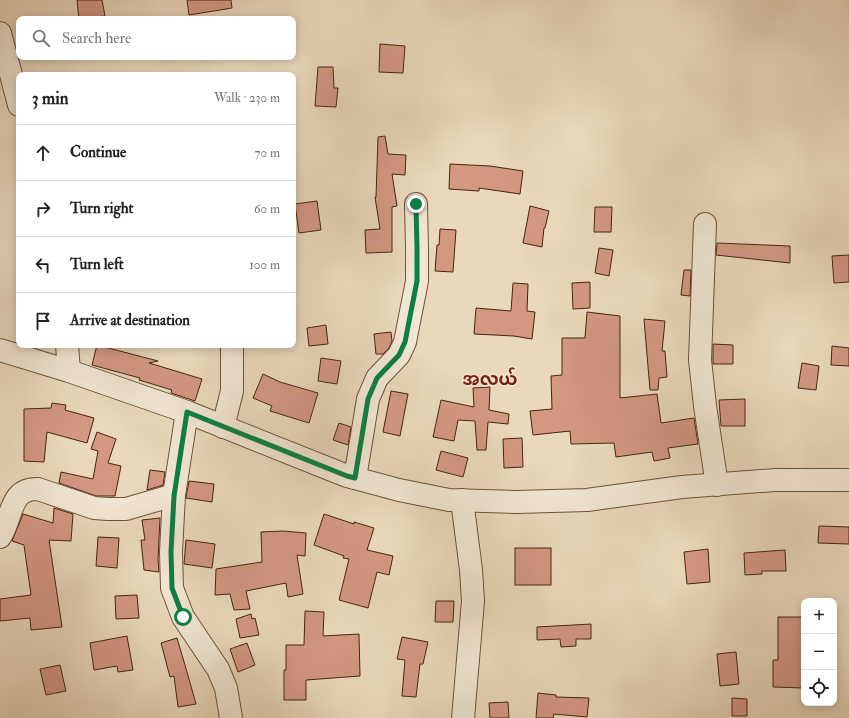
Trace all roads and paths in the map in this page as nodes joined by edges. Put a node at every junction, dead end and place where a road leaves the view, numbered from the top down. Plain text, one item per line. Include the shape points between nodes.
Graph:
1 (7, 35) edge
2 (16, 88) edge
3 (416, 204) dead end
4 (705, 224) dead end
5 (67, 348) edge
6 (232, 348) edge
7 (0, 350) edge
8 (69, 371) junction
9 (187, 412) junction
10 (223, 427) junction
11 (355, 478) junction
12 (849, 480) edge
13 (717, 484) junction
14 (174, 496) junction
15 (462, 500) junction
16 (0, 537) edge
17 (231, 718) edge
18 (463, 718) edge

1 - 2 street
3 - 11 street via 417,281 407,334 399,355 377,378 368,399
4 - 13 street via 700,360
5 - 8 street
6 - 10 street via 232,391
7 - 8 street
8 - 9 street
9 - 10 street
9 - 14 street
10 - 11 street
11 - 15 street via 448,500
12 - 13 street via 775,480
13 - 15 street via 587,500
14 - 16 street via 126,509 108,509 94,508 38,489 31,489 16,497
14 - 17 street via 172,588 183,617 218,669 226,688
15 - 18 street via 473,601

